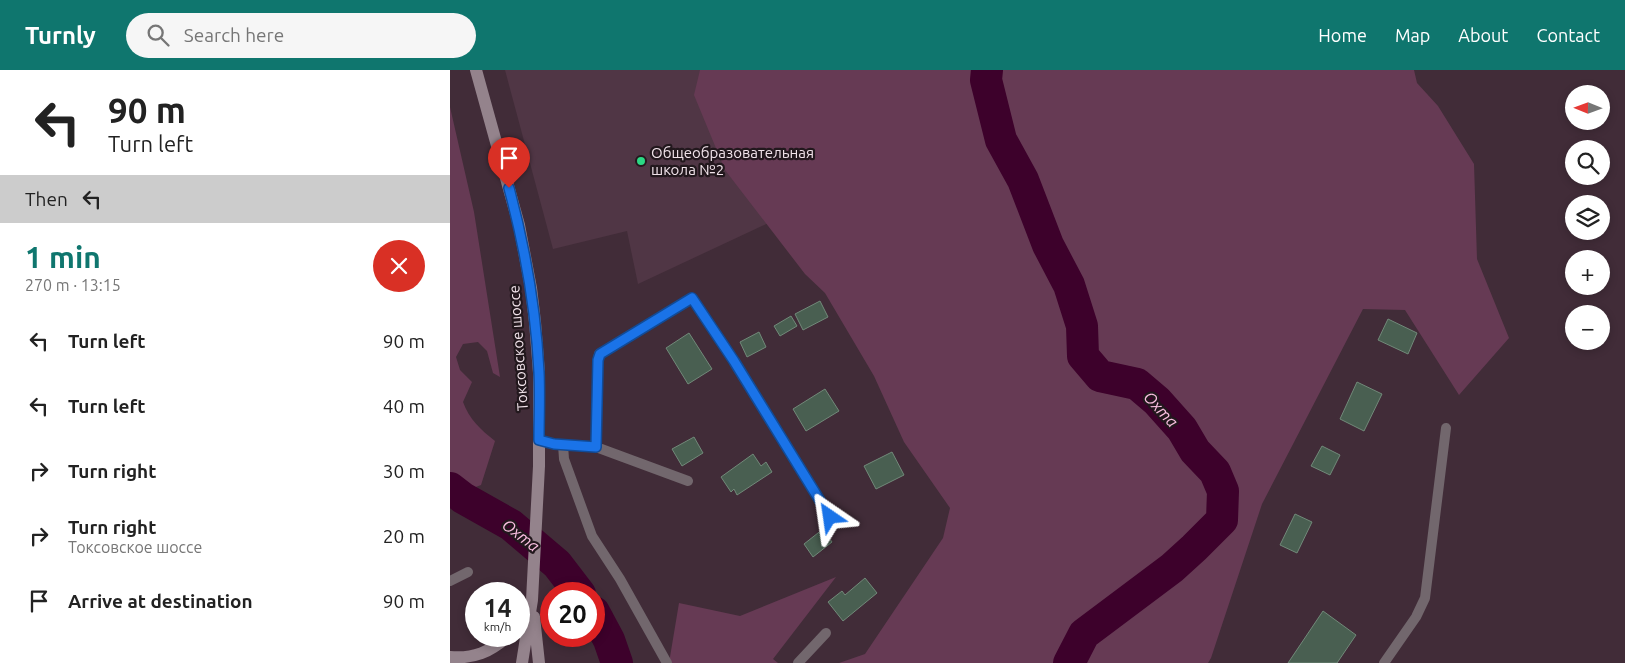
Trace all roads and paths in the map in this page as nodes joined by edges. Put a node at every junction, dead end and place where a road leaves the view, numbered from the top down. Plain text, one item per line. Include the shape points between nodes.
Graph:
1 (476, 70) edge
2 (1446, 428) dead end
3 (539, 440) junction
4 (563, 445) junction
5 (596, 447) junction
6 (688, 481) dead end
7 (830, 517) dead end
8 (468, 572) dead end
9 (450, 581) edge
10 (532, 600) junction
11 (530, 603) edge
12 (826, 633) dead end
13 (496, 647) edge
14 (450, 657) edge
15 (522, 663) edge
16 (539, 663) edge
17 (667, 663) edge
18 (798, 663) edge
19 (1384, 663) edge

1 - 3 main road, Токсовское шоссе via 519,225 531,288 539,372
2 - 19 lane via 1424,598 1416,617
3 - 4 lane
3 - 10 main road, Токсовское шоссе
4 - 5 lane
4 - 17 lane via 564,459 592,536
5 - 6 lane
5 - 7 lane via 600,354 692,298
8 - 9 lane
10 - 11 main road
10 - 15 main road
10 - 16 main road
12 - 18 lane
13 - 14 main road via 479,655

